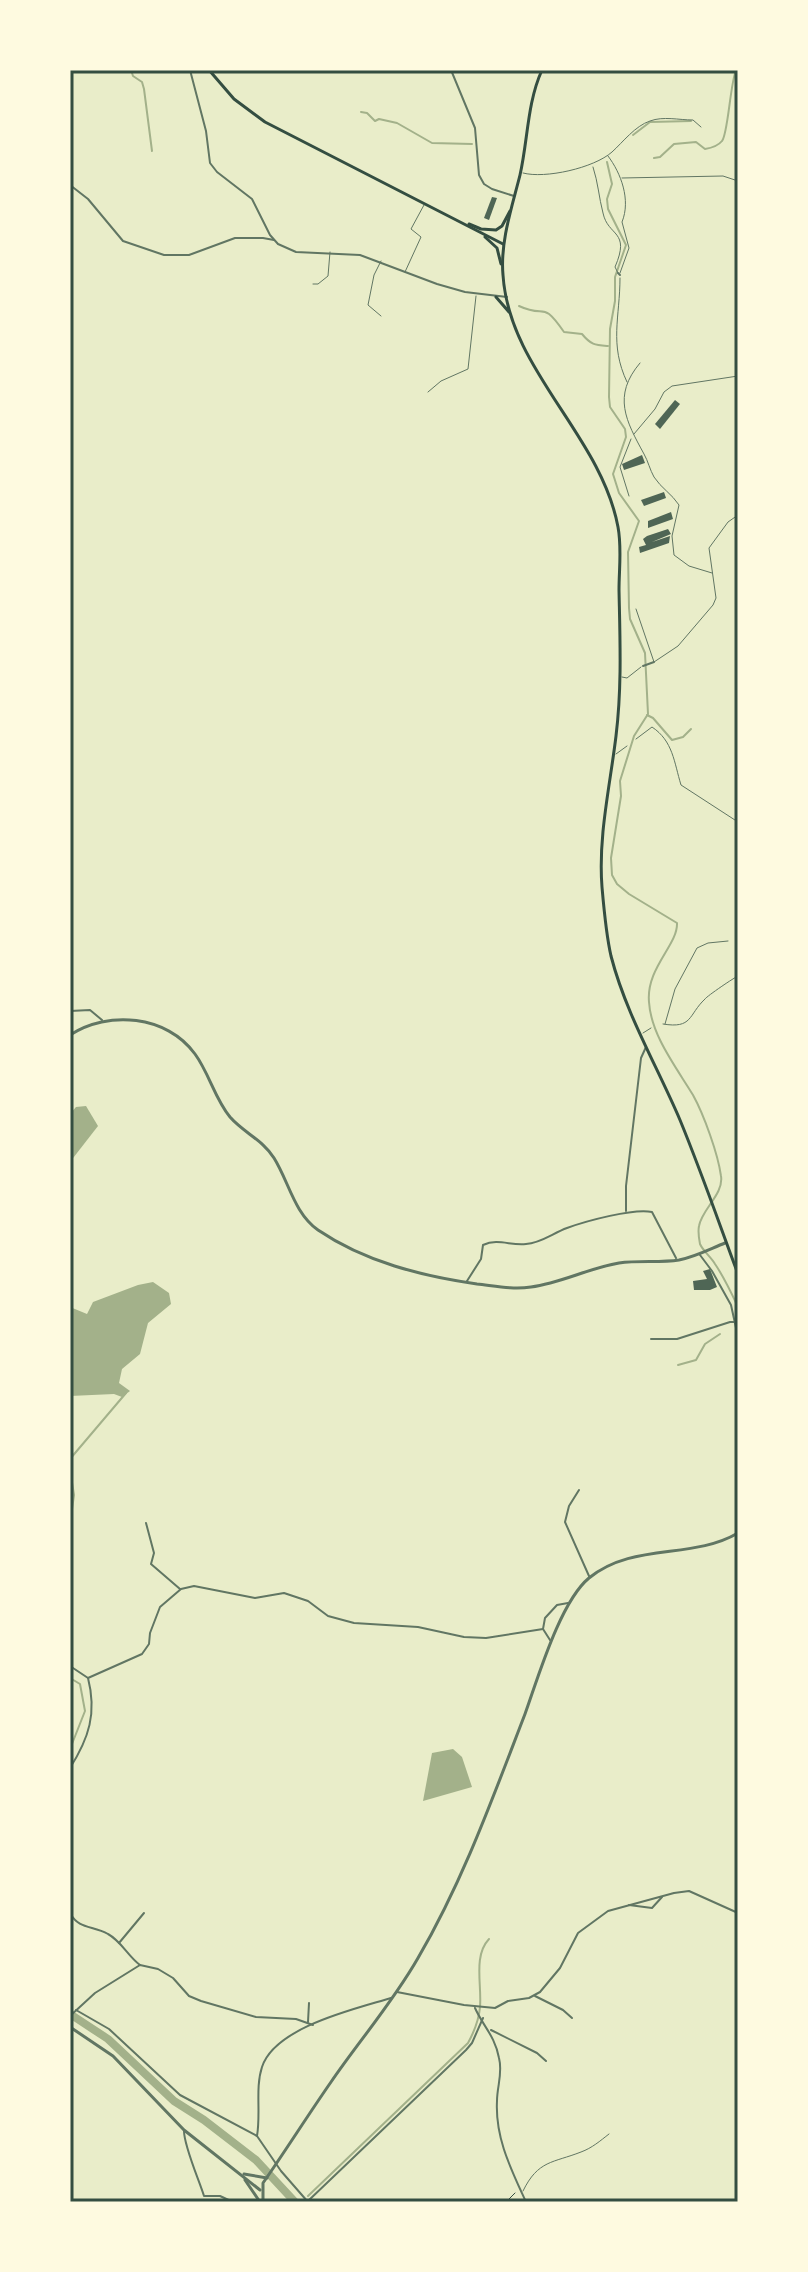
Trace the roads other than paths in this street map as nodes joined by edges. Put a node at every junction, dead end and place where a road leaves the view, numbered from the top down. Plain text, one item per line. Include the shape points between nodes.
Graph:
1 (190, 70) edge
2 (209, 70) edge
3 (451, 70) edge
4 (542, 70) edge
5 (701, 127) dead end
6 (608, 156) junction
7 (592, 164) junction
8 (521, 172) junction
9 (622, 178) junction
10 (738, 181) edge
11 (70, 185) edge
12 (515, 196) junction
13 (425, 203) junction
14 (513, 204) junction
15 (456, 220) junction
16 (476, 230) junction
17 (275, 241) junction
18 (504, 244) junction
19 (330, 252) junction
20 (381, 261) junction
21 (502, 270) junction
22 (405, 272) junction
23 (619, 274) junction
24 (313, 284) dead end
25 (476, 293) junction
26 (496, 297) junction
27 (507, 297) junction
28 (511, 315) junction
29 (381, 316) dead end
30 (640, 363) dead end
31 (738, 376) edge
32 (628, 383) junction
33 (428, 392) dead end
34 (632, 436) junction
35 (629, 496) dead end
36 (619, 506) dead end
37 (613, 510) junction
38 (738, 515) edge
39 (712, 573) junction
40 (636, 609) dead end
41 (654, 662) junction
42 (643, 666) joint
43 (620, 676) junction
44 (636, 739) dead end
45 (627, 746) dead end
46 (613, 756) junction
47 (738, 822) edge
48 (728, 941) dead end
49 (738, 976) edge
50 (70, 1011) edge
51 (102, 1020) junction
52 (651, 1028) dead end
53 (640, 1034) junction
54 (70, 1035) edge
55 (646, 1047) junction
56 (626, 1212) junction
57 (725, 1243) junction
58 (701, 1253) junction
59 (677, 1260) junction
60 (738, 1274) edge
61 (467, 1282) junction
62 (737, 1322) edge
63 (738, 1337) edge
64 (651, 1339) dead end
65 (579, 1490) dead end
66 (146, 1523) dead end
67 (738, 1533) edge
68 (590, 1578) junction
69 (181, 1589) junction
70 (570, 1603) junction
71 (543, 1629) junction
72 (552, 1642) junction
73 (70, 1666) edge
74 (88, 1678) junction
75 (70, 1768) edge
76 (664, 1896) junction
77 (628, 1905) junction
78 (70, 1913) edge
79 (144, 1913) dead end
80 (738, 1913) edge
81 (119, 1943) junction
82 (140, 1965) junction
83 (397, 1992) junction
84 (534, 1996) junction
85 (393, 1998) junction
86 (309, 2003) dead end
87 (479, 2007) junction
88 (76, 2010) junction
89 (70, 2016) edge
90 (480, 2016) junction
91 (572, 2018) dead end
92 (310, 2024) junction
93 (70, 2027) edge
94 (490, 2030) junction
95 (546, 2061) dead end
96 (184, 2130) junction
97 (609, 2134) dead end
98 (257, 2136) junction
99 (277, 2165) junction
100 (236, 2171) junction
101 (267, 2178) junction
102 (262, 2192) junction
103 (522, 2193) junction
104 (233, 2202) edge
105 (261, 2202) edge
106 (308, 2202) edge
107 (526, 2202) edge

1 - 17 street via 210,163 252,199
2 - 13 main road via 234,99 265,122
3 - 12 street via 475,128 479,175 492,189
4 - 8 main road
5 - 6 lane via 693,120 646,121
6 - 7 lane
6 - 9 lane
7 - 8 lane via 535,175
7 - 23 lane via 603,217 621,244 615,267
8 - 12 main road
9 - 10 lane via 723,176
9 - 23 lane via 622,222 629,248
11 - 17 street via 123,241 164,255 182,257 235,238
12 - 14 main road
13 - 15 main road
13 - 22 lane via 411,229 421,237
14 - 15 main road via 496,230
14 - 18 main road
15 - 16 main road
16 - 18 main road
16 - 21 main road via 497,248
17 - 19 street via 296,252
18 - 21 main road
19 - 20 street
19 - 24 lane via 328,276
20 - 22 street
20 - 29 lane via 368,305
21 - 27 main road
22 - 25 street
23 - 32 lane via 618,363
25 - 26 street
25 - 33 lane via 468,369
26 - 27 street
26 - 28 main road
27 - 28 main road
28 - 37 main road via 579,436
30 - 32 lane
31 - 34 lane via 672,386
32 - 34 lane via 625,419
34 - 35 lane via 620,467
34 - 39 lane via 655,478 679,505 674,555
36 - 37 lane
37 - 43 main road via 620,550
38 - 39 lane via 709,548
39 - 41 lane via 713,605 678,646
40 - 41 lane
41 - 42 street
42 - 43 lane via 627,678
43 - 46 main road
44 - 47 lane via 652,727 658,730 670,744 681,785
45 - 46 lane
46 - 53 main road via 603,904 611,957
48 - 49 lane via 697,948 664,1024 689,1021 705,998
50 - 51 street via 90,1010
51 - 54 street
51 - 61 street via 151,1024 186,1043 223,1108 274,1157 305,1219 319,1230 400,1269
52 - 53 lane
53 - 55 main road
55 - 56 street
55 - 57 main road
56 - 59 street via 652,1212
56 - 61 street via 524,1245 491,1241 483,1245
57 - 58 street
57 - 60 main road
58 - 59 street
58 - 62 street
59 - 61 street via 617,1264 517,1289
62 - 63 street
62 - 64 street via 677,1339
65 - 68 street via 565,1522
66 - 69 street via 154,1553 151,1564
67 - 68 street via 716,1544 623,1559
68 - 70 street
69 - 71 street via 194,1586 255,1598 284,1593 354,1623 418,1627 464,1637
69 - 74 street via 160,1607 142,1654
70 - 71 street via 550,1611
70 - 72 street
71 - 72 street
72 - 83 street via 478,1835 430,1937
73 - 74 street
74 - 75 street via 94,1713
76 - 77 street
76 - 77 street via 652,1908
76 - 80 street via 689,1891
77 - 84 street via 608,1911 578,1933 560,1968
78 - 81 street via 79,1925 106,1932
79 - 81 street
81 - 82 street
82 - 88 street
82 - 92 street via 158,1969 201,2001 256,2017
83 - 85 street
83 - 87 street
84 - 87 street via 495,2008
84 - 91 street
85 - 92 street
85 - 99 street
86 - 92 street
87 - 90 street
88 - 89 street
88 - 98 street via 109,2029 180,2095
90 - 94 street
90 - 106 street via 466,2050
92 - 98 street via 281,2041 262,2067
93 - 96 street via 113,2056
94 - 95 street
94 - 103 street via 500,2059 500,2137
96 - 100 street
96 - 104 street via 204,2196
97 - 103 lane via 580,2153 545,2163
98 - 99 street
99 - 101 street
99 - 106 street
100 - 101 street
100 - 102 street
100 - 105 street
101 - 102 street
102 - 105 street
103 - 107 street

